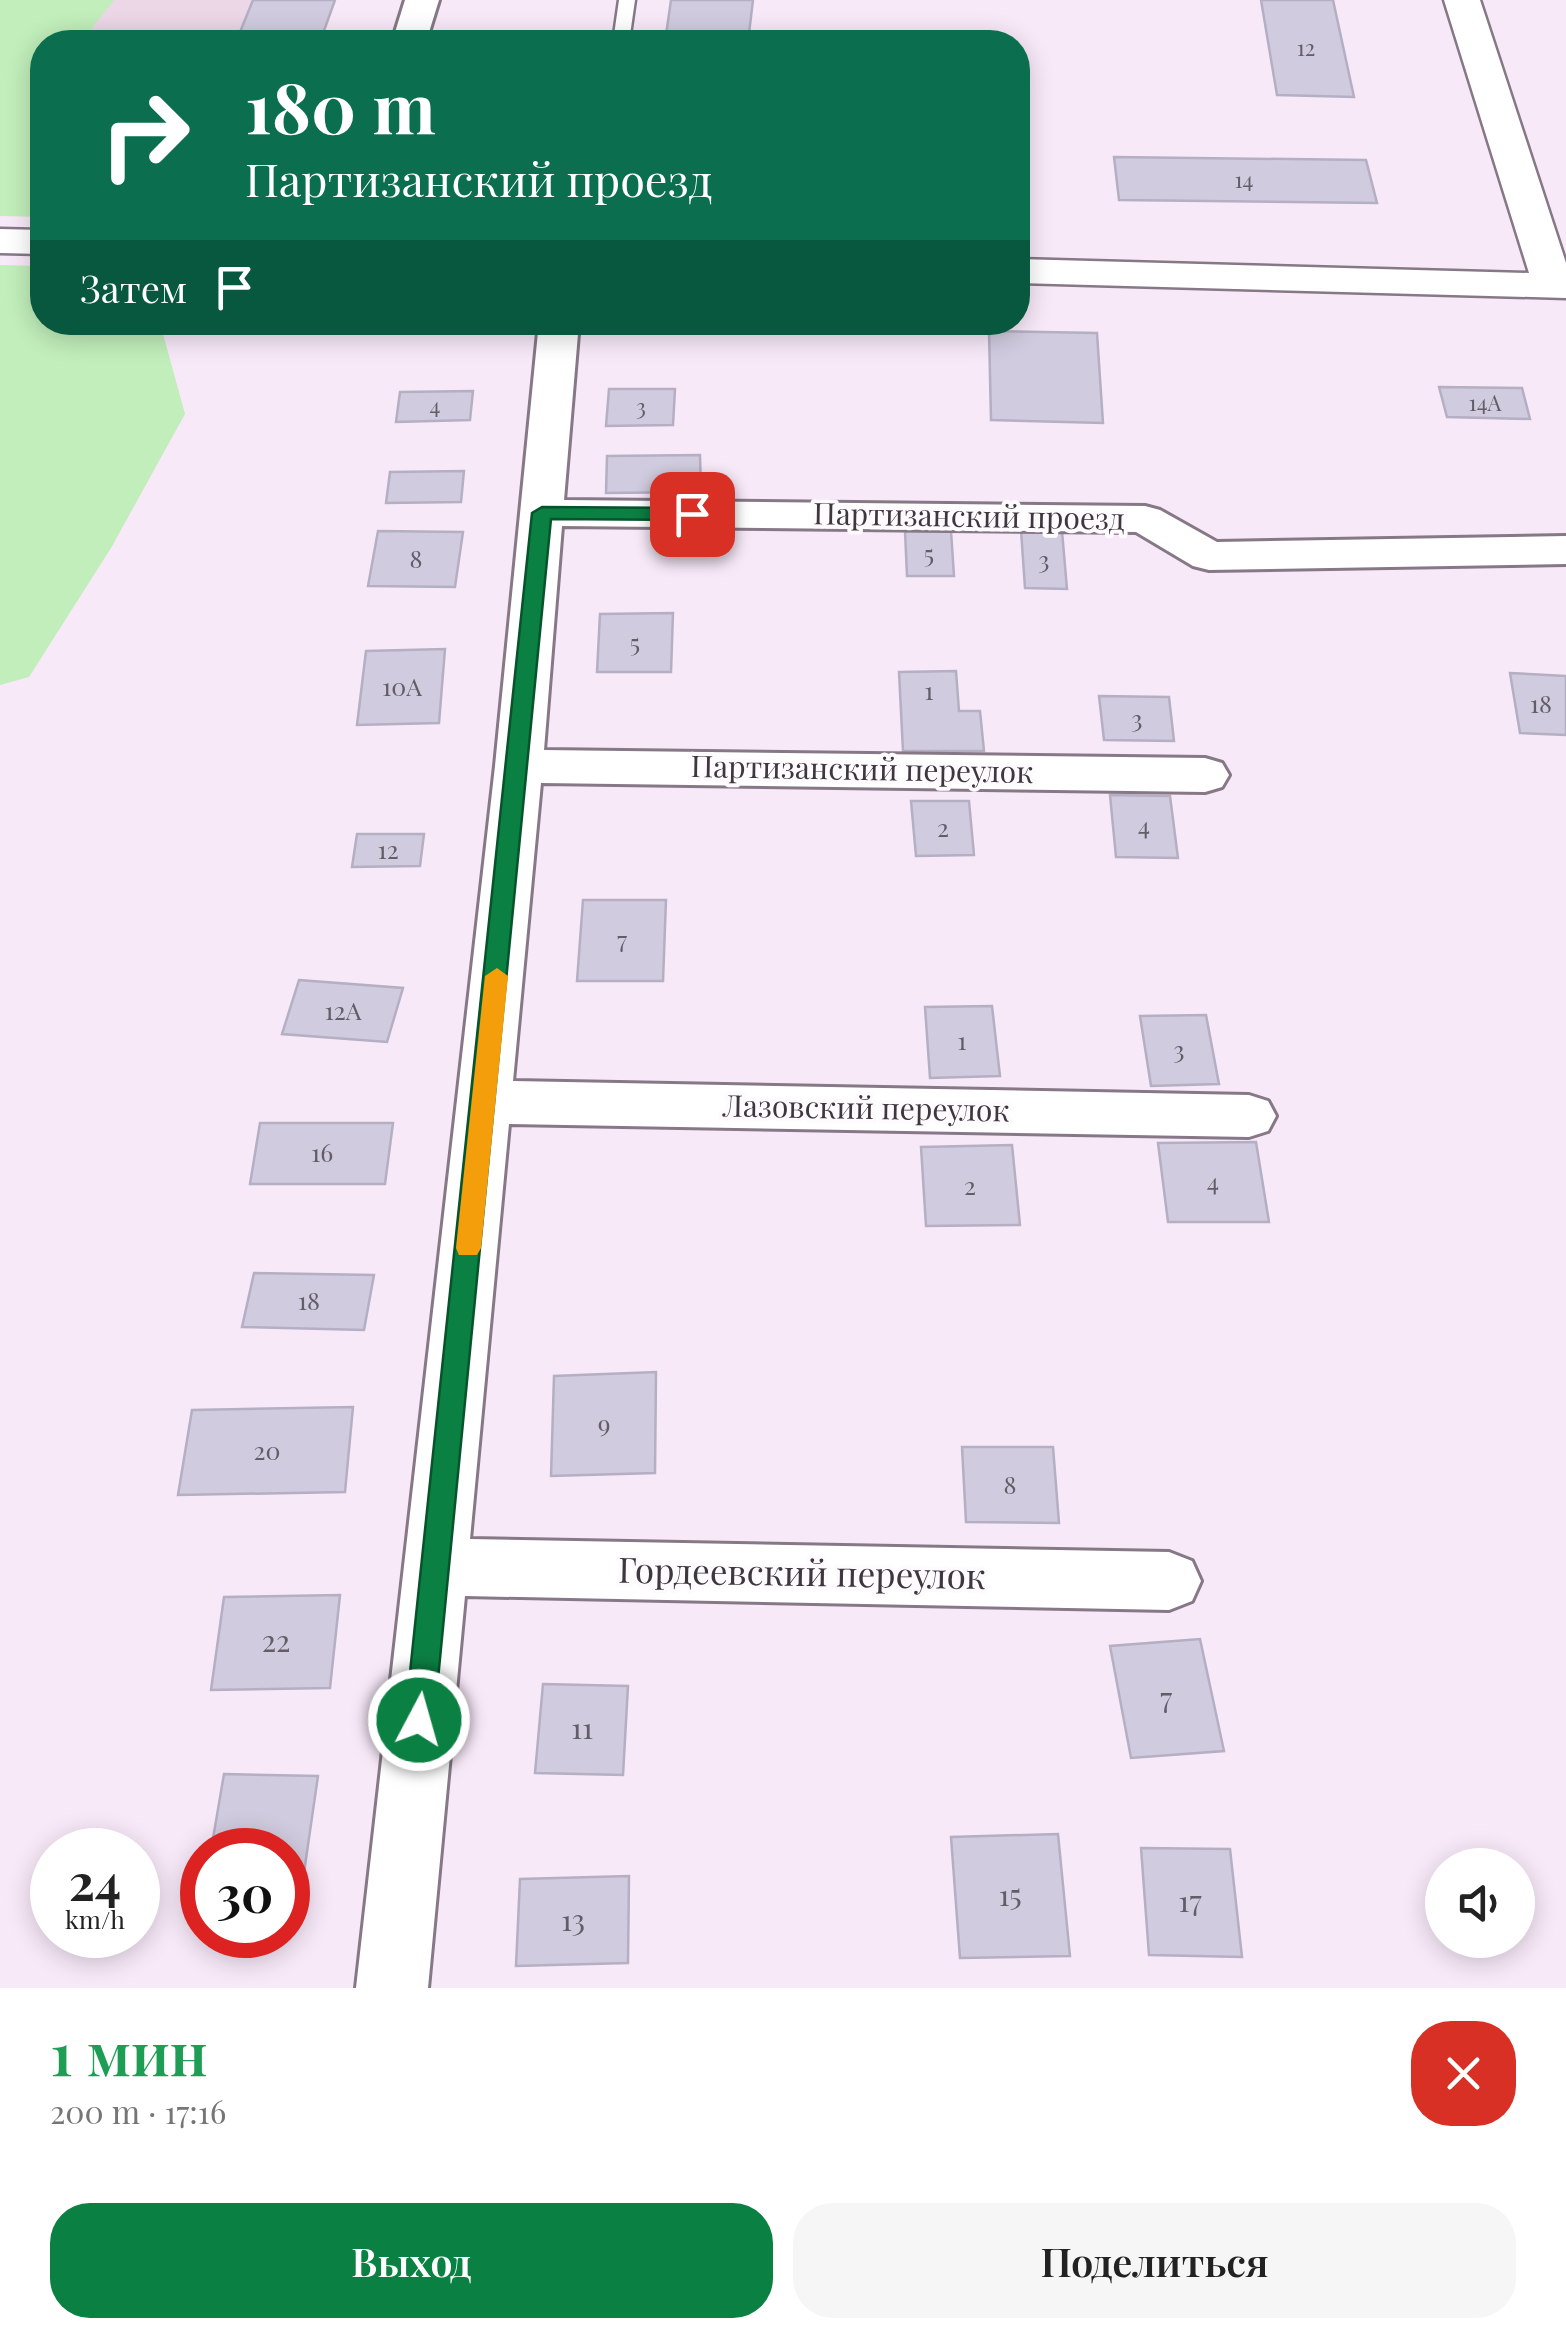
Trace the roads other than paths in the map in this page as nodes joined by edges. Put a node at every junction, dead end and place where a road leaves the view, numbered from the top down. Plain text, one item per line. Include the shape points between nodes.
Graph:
1 (422, 0) edge
2 (627, 0) edge
3 (1462, 0) edge
4 (413, 30) edge
5 (623, 30) edge
6 (0, 241) edge
7 (30, 242) edge
8 (1030, 271) edge
9 (1562, 290) edge
10 (558, 335) edge
11 (542, 513) junction
12 (1566, 550) edge
13 (519, 766) junction
14 (1206, 775) dead end
15 (484, 1102) junction
16 (1250, 1116) dead end
17 (435, 1566) junction
18 (1169, 1581) dead end
19 (392, 1988) edge

1 - 4 street
2 - 5 lane
3 - 9 main road
6 - 7 main road
8 - 9 main road
10 - 11 street
11 - 12 street, Партизанский проезд via 1146,520 1208,556
11 - 13 street
13 - 14 street, Партизанский переулок
13 - 15 street
15 - 16 street, Лазовский переулок
15 - 17 street
17 - 18 street, Гордеевский переулок
17 - 19 street

